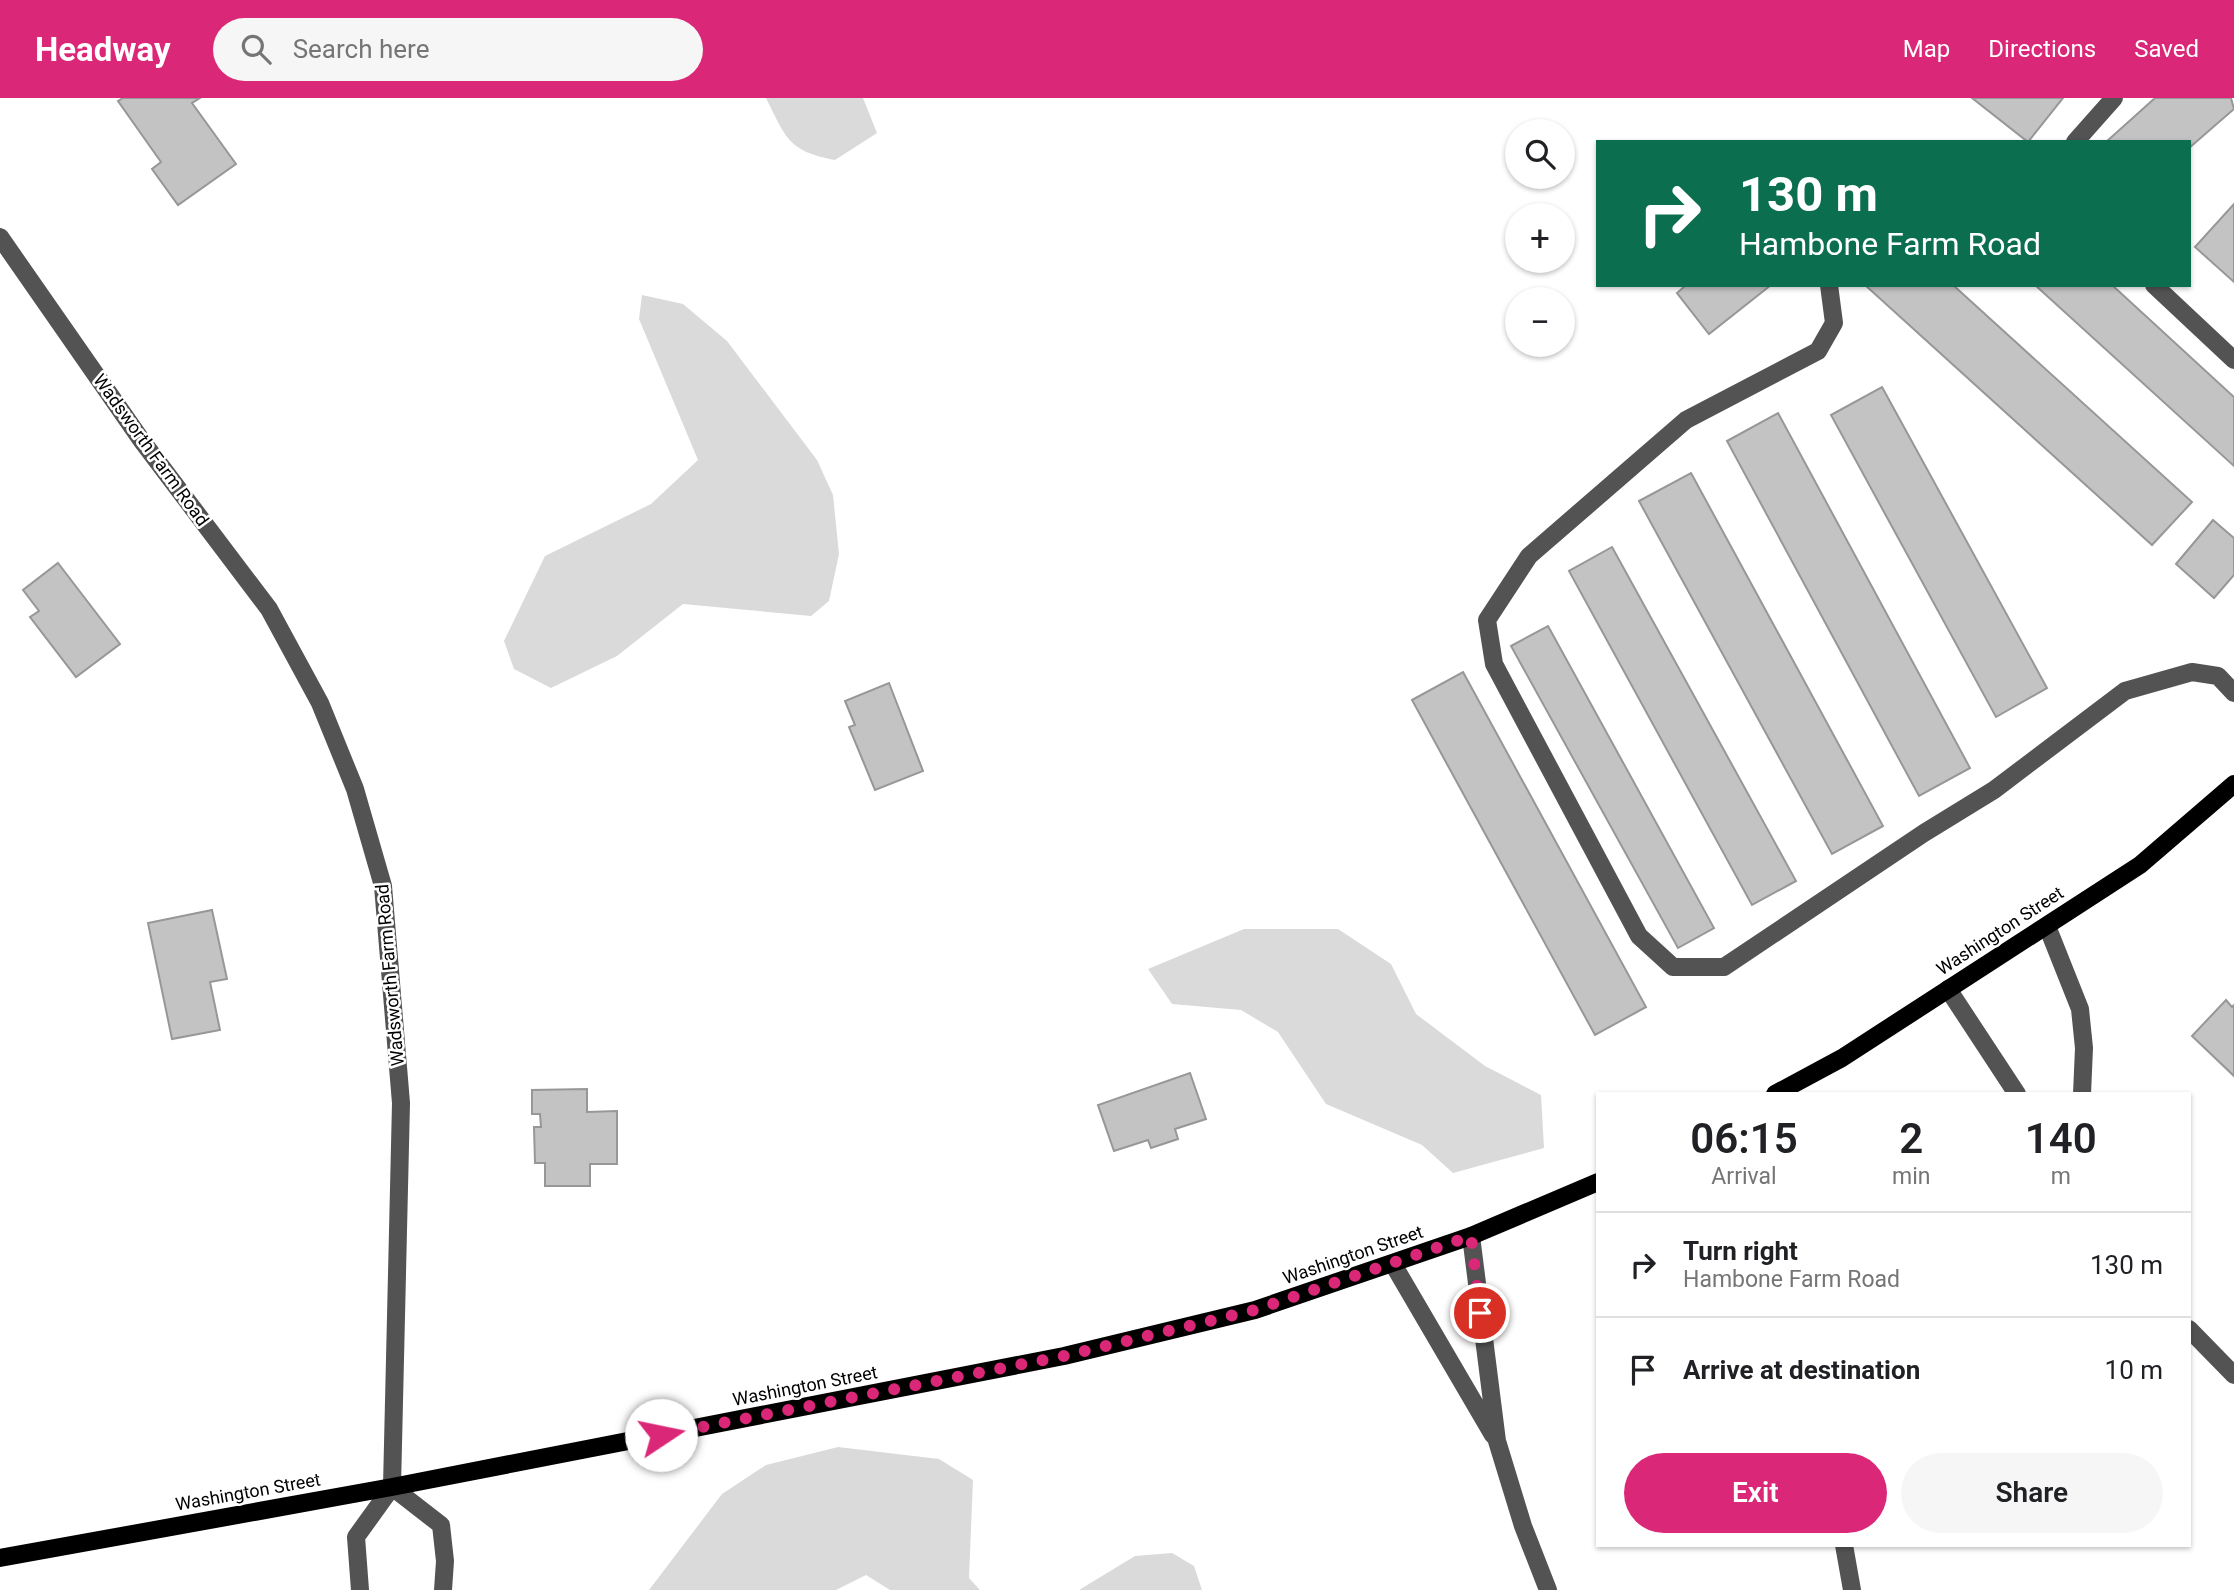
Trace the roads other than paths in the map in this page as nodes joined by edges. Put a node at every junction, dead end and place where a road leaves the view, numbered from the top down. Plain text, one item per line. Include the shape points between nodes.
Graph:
1 (2114, 98) edge
2 (2077, 140) edge
3 (0, 237) edge
4 (1829, 287) edge
5 (2156, 287) edge
6 (2234, 360) edge
7 (2234, 693) edge
8 (2234, 784) edge
9 (2047, 926) junction
10 (1948, 989) junction
11 (1779, 1092) edge
12 (2016, 1092) edge
13 (2082, 1092) edge
14 (1596, 1183) edge
15 (1471, 1236) junction
16 (1393, 1264) junction
17 (2191, 1331) edge
18 (2234, 1375) edge
19 (1497, 1441) junction
20 (392, 1488) junction
21 (1844, 1547) edge
22 (0, 1558) edge
23 (360, 1590) edge
24 (443, 1590) edge
25 (1548, 1590) edge
26 (1852, 1590) edge

1 - 2 street
3 - 20 street, Wadsworth Farm Road via 142,440 269,609 320,704 355,789 383,886 401,1103
4 - 7 street via 1834,323 1818,351 1686,420 1529,556 1487,620 1494,664 1639,936 1674,967 1724,967 1994,790 2125,691 2192,672 2218,676
5 - 6 street
8 - 9 main road, Washington Street via 2140,865
9 - 10 main road, Washington Street
9 - 13 street via 2080,1009
10 - 11 main road, Washington Street via 1842,1058
10 - 12 street
14 - 15 main road, Washington Street
15 - 16 main road, Washington Street
15 - 19 street
16 - 19 street
16 - 20 main road, Washington Street via 1255,1310 1064,1356
17 - 18 street
19 - 25 street via 1522,1526
20 - 22 main road, Washington Street
20 - 23 street via 355,1537
20 - 24 street via 441,1525 446,1561
21 - 26 street

